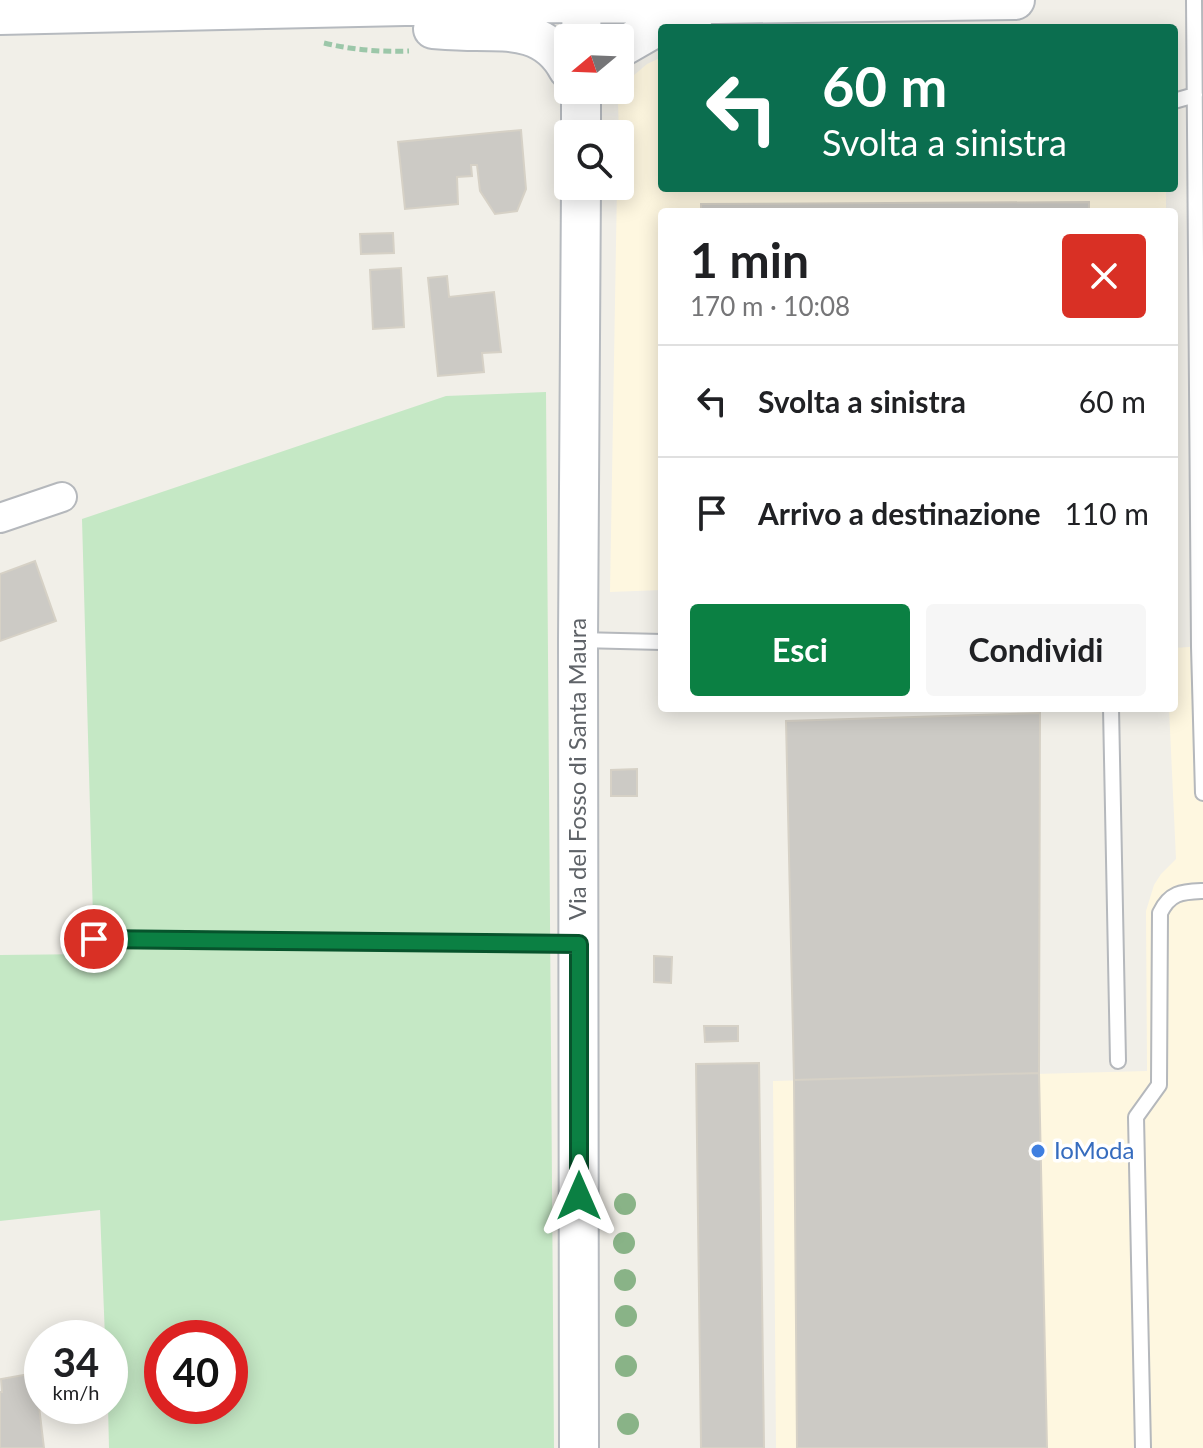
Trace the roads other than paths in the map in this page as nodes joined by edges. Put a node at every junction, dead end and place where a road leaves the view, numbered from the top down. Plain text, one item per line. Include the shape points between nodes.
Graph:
1 (1015, 0) edge
2 (1194, 0) edge
3 (717, 4) junction
4 (350, 8) junction
5 (582, 14) edge
6 (0, 15) edge
7 (663, 24) edge
8 (658, 26) edge
9 (634, 40) edge
10 (554, 51) edge
11 (1195, 95) junction
12 (1178, 100) edge
13 (581, 200) edge
14 (62, 497) dead end
15 (0, 518) edge
16 (578, 640) junction
17 (657, 645) edge
18 (1111, 712) edge
19 (1203, 793) edge
20 (1203, 891) edge
21 (94, 939) dead end
22 (579, 944) junction
23 (1118, 1061) dead end
24 (579, 1448) edge
25 (1143, 1448) edge

1 - 3 street
2 - 11 lane
3 - 5 street
3 - 7 street
4 - 5 street
4 - 6 street
4 - 10 street via 412,28 522,33
8 - 9 street
11 - 12 lane
11 - 19 lane
13 - 16 street, Via del Fosso di Santa Maura
14 - 15 street
16 - 17 lane
16 - 22 street, Via del Fosso di Santa Maura
18 - 23 lane
20 - 25 lane via 1177,894 1160,913 1159,1085 1136,1117
21 - 22 lane
22 - 24 street, Via del Fosso di Santa Maura

